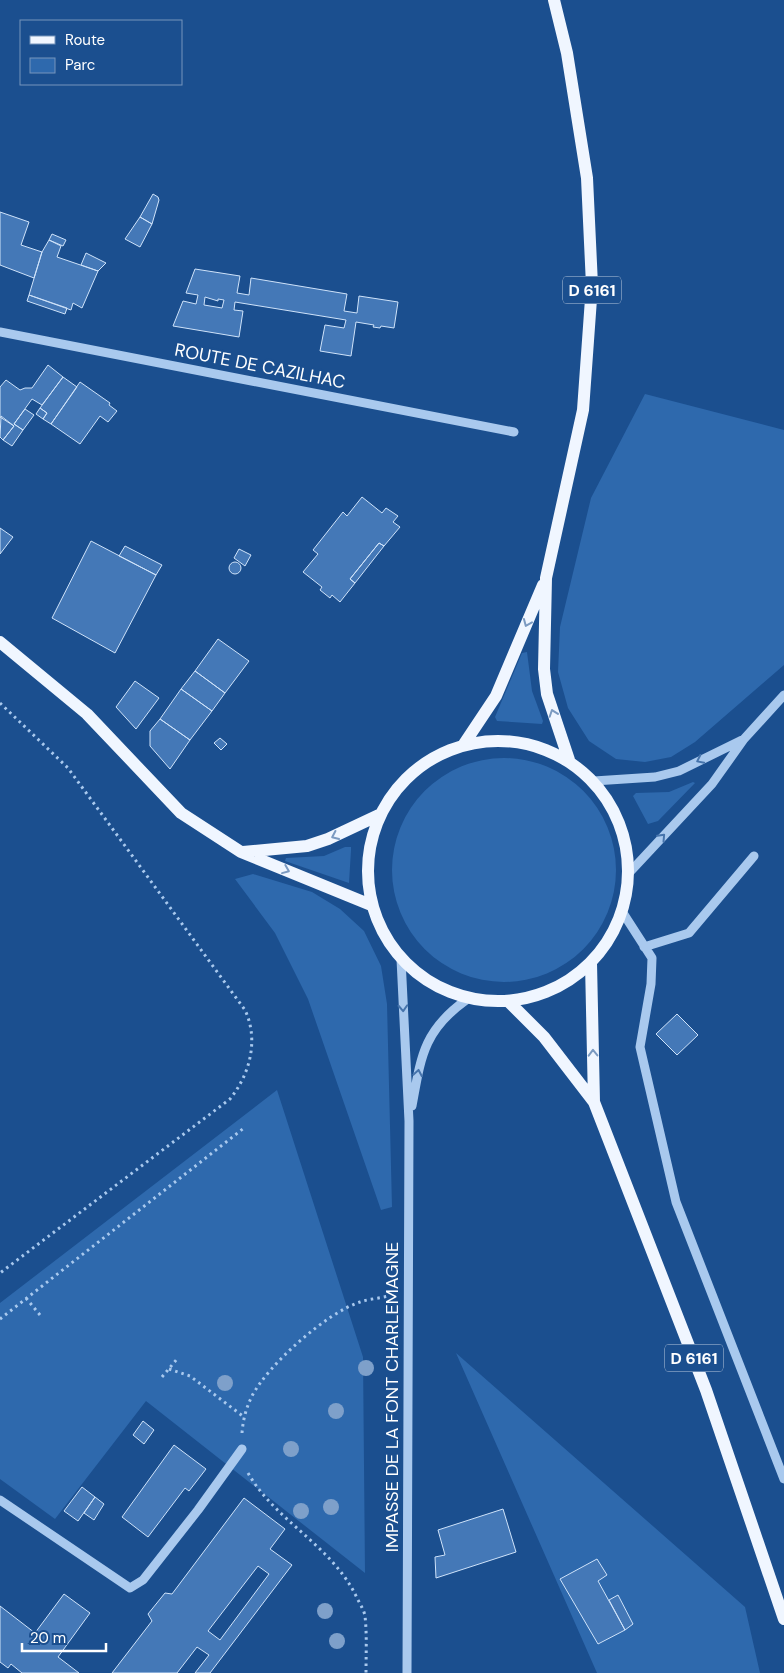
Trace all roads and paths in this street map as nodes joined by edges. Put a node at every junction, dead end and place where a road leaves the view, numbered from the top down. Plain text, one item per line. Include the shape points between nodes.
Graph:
1 (554, 0) edge
2 (0, 332) edge
3 (514, 432) dead end
4 (546, 578) junction
5 (0, 642) edge
6 (784, 695) edge
7 (0, 702) edge
8 (744, 739) junction
9 (464, 744) junction
10 (569, 760) junction
11 (594, 781) junction
12 (379, 815) junction
13 (241, 852) junction
14 (754, 856) dead end
15 (629, 873) junction
16 (371, 905) junction
17 (623, 912) junction
18 (644, 947) junction
19 (401, 959) junction
20 (591, 963) junction
21 (466, 1000) junction
22 (508, 1001) junction
23 (594, 1102) junction
24 (409, 1121) junction
25 (244, 1128) dead end
26 (0, 1273) edge
27 (408, 1292) junction
28 (26, 1298) junction
29 (40, 1315) dead end
30 (0, 1319) edge
31 (176, 1359) dead end
32 (169, 1369) junction
33 (162, 1377) dead end
34 (244, 1417) junction
35 (242, 1449) junction
36 (784, 1479) edge
37 (0, 1500) edge
38 (784, 1619) edge
39 (366, 1673) edge
40 (407, 1673) edge

1 - 4 main road, D 6161 via 568,53 587,178 592,284 583,410
2 - 3 street, ROUTE DE CAZILHAC
4 -> 9 main road, D 6161 via 496,696
10 -> 4 main road, D 6161 via 546,694
5 - 13 main road via 87,714 181,813
6 - 8 street
7 - 26 path via 68,768 245,1010 252,1030 252,1045 239,1087 230,1099
8 -> 11 street via 678,771
15 -> 8 street via 712,784
9 - 10 main road via 514,740
9 - 12 main road via 438,753 410,772
10 - 11 main road via 585,770
11 - 15 main road via 619,819
12 -> 13 main road via 307,846
12 - 16 main road via 367,861
13 -> 16 main road
14 - 18 street via 689,932
15 - 17 main road
16 - 19 main road via 380,929
17 - 18 street
17 - 20 main road
18 - 36 street via 652,958 651,984 640,1047 676,1202
19 - 21 main road via 428,983
19 -> 24 street
20 - 22 main road via 546,993
23 -> 20 main road, D 6161
21 - 22 main road
24 -> 21 street via 421,1054 434,1030
22 - 23 main road, D 6161 via 544,1037
23 - 38 main road, D 6161 via 706,1390
24 - 27 street, IMPASSE DE LA FONT CHARLEMAGNE
25 - 28 path
27 - 34 path via 360,1302 332,1316 261,1381
27 - 40 street, IMPASSE DE LA FONT CHARLEMAGNE
28 - 29 path
28 - 30 path
31 - 32 path
32 - 33 path
32 - 34 path via 190,1376
34 - 35 path
35 - 37 street via 143,1580 130,1588
35 - 39 path via 245,1466 256,1486 331,1557 351,1584 365,1614

